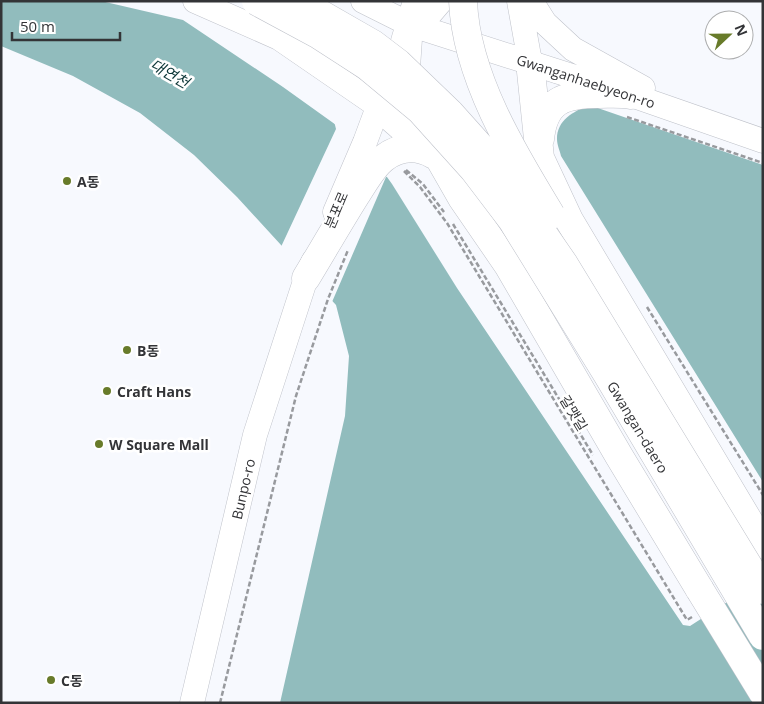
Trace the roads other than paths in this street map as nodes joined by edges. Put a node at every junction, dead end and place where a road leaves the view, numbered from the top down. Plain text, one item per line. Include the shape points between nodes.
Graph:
1 (195, 1) edge
2 (222, 1) edge
3 (256, 1) edge
4 (298, 1) edge
5 (364, 1) edge
6 (441, 1) edge
7 (463, 1) edge
8 (520, 1) edge
9 (531, 1) edge
10 (412, 13) edge
11 (530, 62) junction
12 (378, 106) junction
13 (628, 106) junction
14 (699, 119) junction
15 (763, 141) edge
16 (539, 148) junction
17 (434, 155) junction
18 (388, 159) junction
19 (452, 180) junction
20 (520, 215) junction
21 (571, 224) junction
22 (508, 265) junction
23 (306, 278) joint
24 (606, 333) junction
25 (761, 542) edge
26 (763, 590) edge
27 (763, 636) edge
28 (763, 693) edge
29 (192, 703) edge

1 - 12 main road via 279,38
2 - 10 main road
3 - 20 highway, bridge via 367,66 420,110
4 - 20 highway, bridge via 373,44 398,63 450,113 493,161
5 - 10 main road
6 - 10 main road via 429,15
7 - 24 highway, bridge via 473,55 491,104 527,174 570,246
8 - 11 main road
9 - 14 main road via 545,23 572,49
10 - 11 main road, Gwanganhaebyeon-ro
10 - 12 main road
10 - 19 highway via 405,82 422,128
11 - 13 main road, Gwanganhaebyeon-ro
11 - 16 highway
12 - 17 highway
12 - 18 main road
13 - 14 main road, Gwanganhaebyeon-ro
13 - 16 highway via 582,94 560,100 542,126
14 - 15 main road, Gwanganhaebyeon-ro
16 - 21 highway via 542,165
17 - 18 highway via 408,147 398,150
17 - 19 highway
18 - 23 highway via 364,182
19 - 22 highway
20 - 24 highway, Gwangan-daero, bridge via 564,264
20 - 27 highway, Gwangan-daero, bridge via 607,374
21 - 22 highway via 565,252 554,266 534,271
21 - 25 highway
22 - 28 highway, bridge via 619,456 698,602
23 - 29 main road, Bunpo-ro via 255,435
24 - 26 highway, Gwangan-daero, bridge

